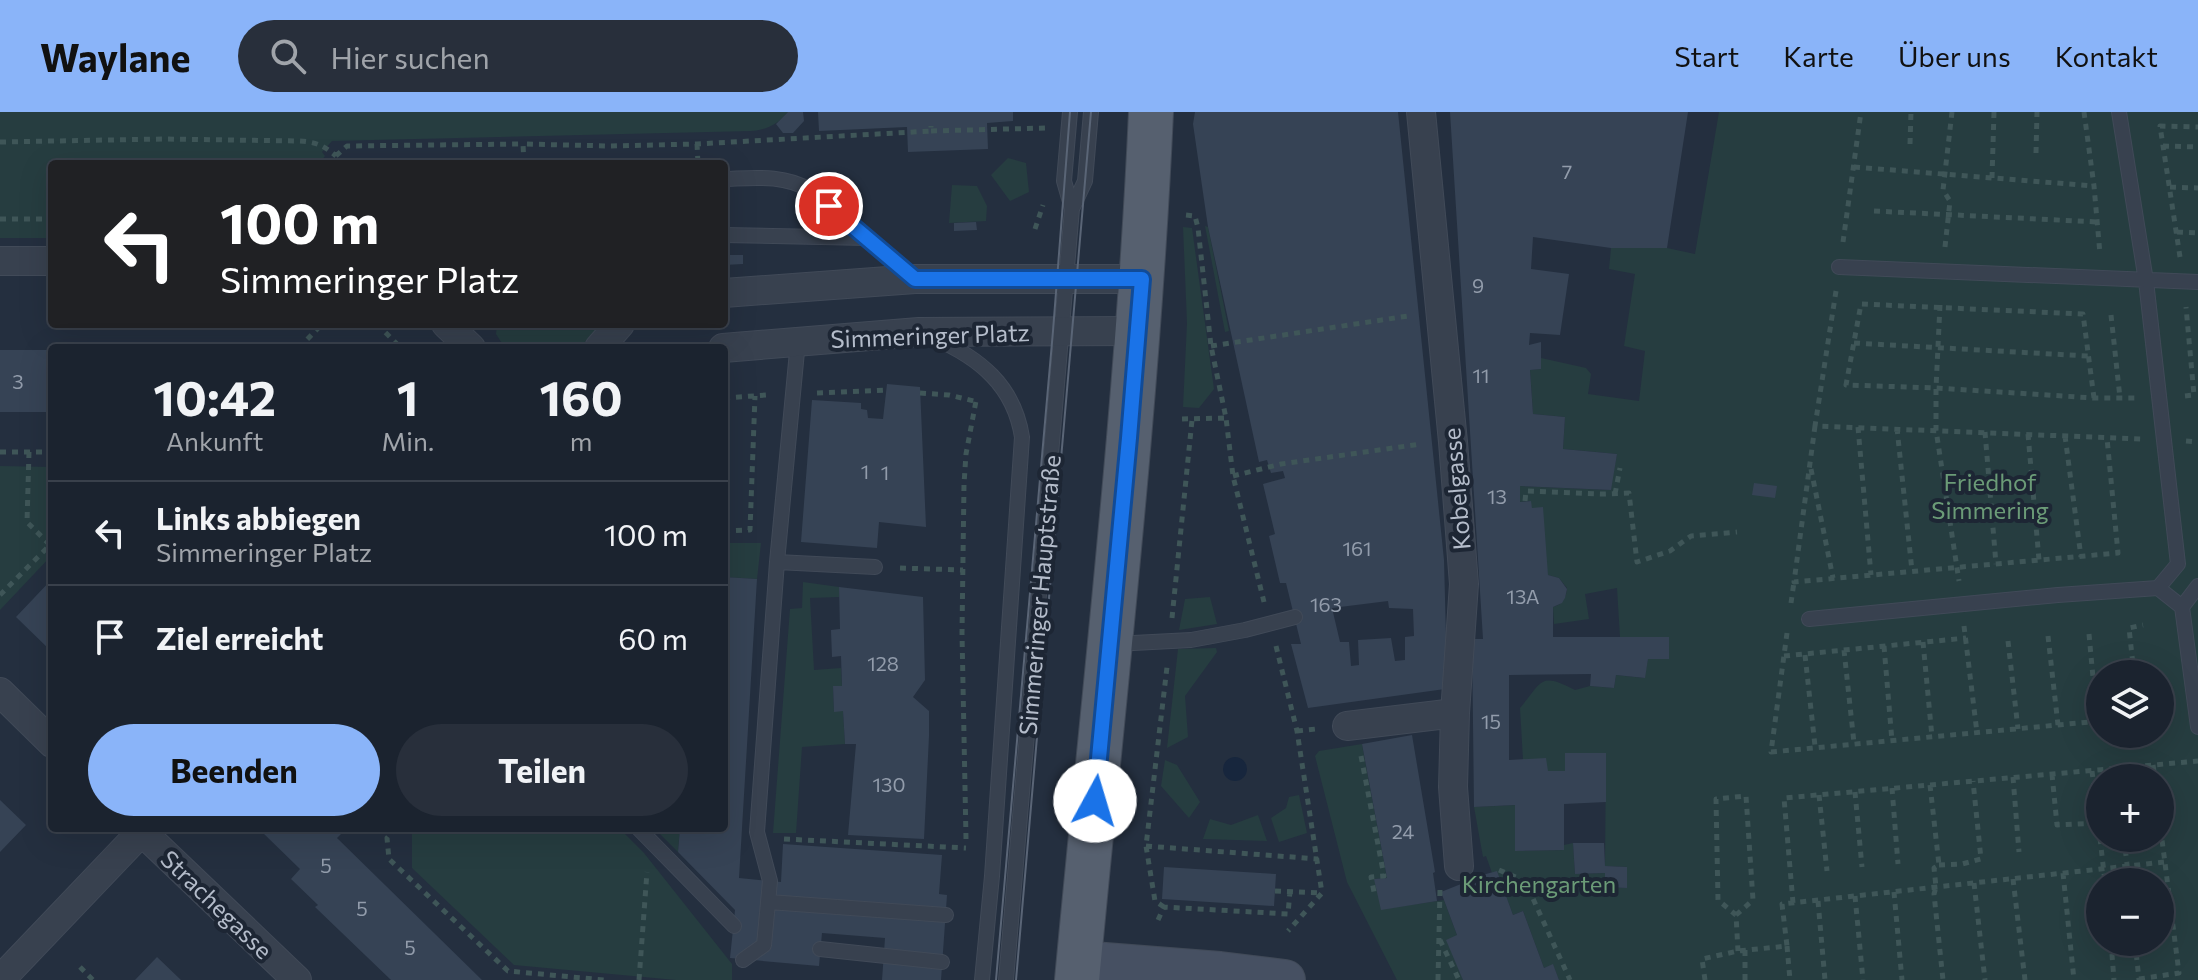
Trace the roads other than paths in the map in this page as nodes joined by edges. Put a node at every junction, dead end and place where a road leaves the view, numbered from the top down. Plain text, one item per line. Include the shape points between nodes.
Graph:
1 (1070, 112) edge
2 (1091, 112) edge
3 (1151, 112) edge
4 (1421, 112) edge
5 (2119, 112) edge
6 (728, 179) edge
7 (1072, 209) junction
8 (728, 235) edge
9 (867, 238) junction
10 (0, 261) edge
11 (48, 261) edge
12 (1839, 267) road end
13 (1066, 278) junction
14 (915, 279) junction
15 (1142, 279) junction
16 (2146, 281) junction
17 (2191, 282) edge
18 (728, 293) edge
19 (616, 328) edge
20 (1063, 331) junction
21 (1138, 331) junction
22 (919, 332) junction
23 (798, 341) junction
24 (602, 344) edge
25 (728, 348) edge
26 (777, 562) junction
27 (2178, 564) junction
28 (875, 567) road end
29 (2198, 579) edge
30 (2198, 586) edge
31 (2158, 588) junction
32 (2182, 607) junction
33 (1295, 617) dead end
34 (1809, 619) dead end
35 (1110, 645) junction
36 (0, 692) edge
37 (1455, 713) junction
38 (1347, 726) dead end
39 (2198, 727) edge
40 (48, 739) edge
41 (138, 832) edge
42 (144, 832) edge
43 (642, 832) edge
44 (1459, 866) dead end
45 (769, 902) junction
46 (946, 915) dead end
47 (734, 926) dead end
48 (820, 949) dead end
49 (743, 960) dead end
50 (942, 962) dead end
51 (1078, 970) edge
52 (0, 980) edge
53 (297, 980) edge
54 (982, 980) edge
55 (1006, 980) edge
56 (1285, 980) edge

1 - 7 lane, Simmeringer Hauptstraße via 1064,181
2 - 7 lane, Simmeringer Hauptstraße via 1085,181
3 - 15 main road
4 - 37 street, Kobelgasse via 1464,584
5 - 16 lane
6 - 9 lane via 776,178 800,184
7 - 13 lane, Simmeringer Hauptstraße
8 - 9 lane
9 - 14 lane
10 - 11 street
12 - 16 lane
13 - 14 street
13 - 15 street
13 - 20 lane, Simmeringer Hauptstraße
14 - 18 street
15 - 21 main road
16 - 17 lane
16 - 27 lane
19 - 24 street
20 - 21 street, Simmeringer Platz
20 - 22 street, Simmeringer Platz
20 - 55 lane, Simmeringer Hauptstraße
21 - 35 main road
22 - 23 street, Simmeringer Platz
22 - 54 lane via 971,358 1005,389 1019,423 1022,450
23 - 25 street, Simmeringer Platz
23 - 26 lane
26 - 28 lane
26 - 45 lane via 758,835 770,881
27 - 29 lane
27 - 31 lane
30 - 32 lane
31 - 32 lane
31 - 34 lane
32 - 39 lane
33 - 35 lane via 1220,635
35 - 51 main road
36 - 40 street
37 - 38 street
37 - 44 street, Kobelgasse
41 - 52 street
42 - 53 street, Strachegasse
43 - 47 lane
45 - 46 lane
45 - 49 lane via 764,945
48 - 50 lane
51 - 56 main road via 1220,972

